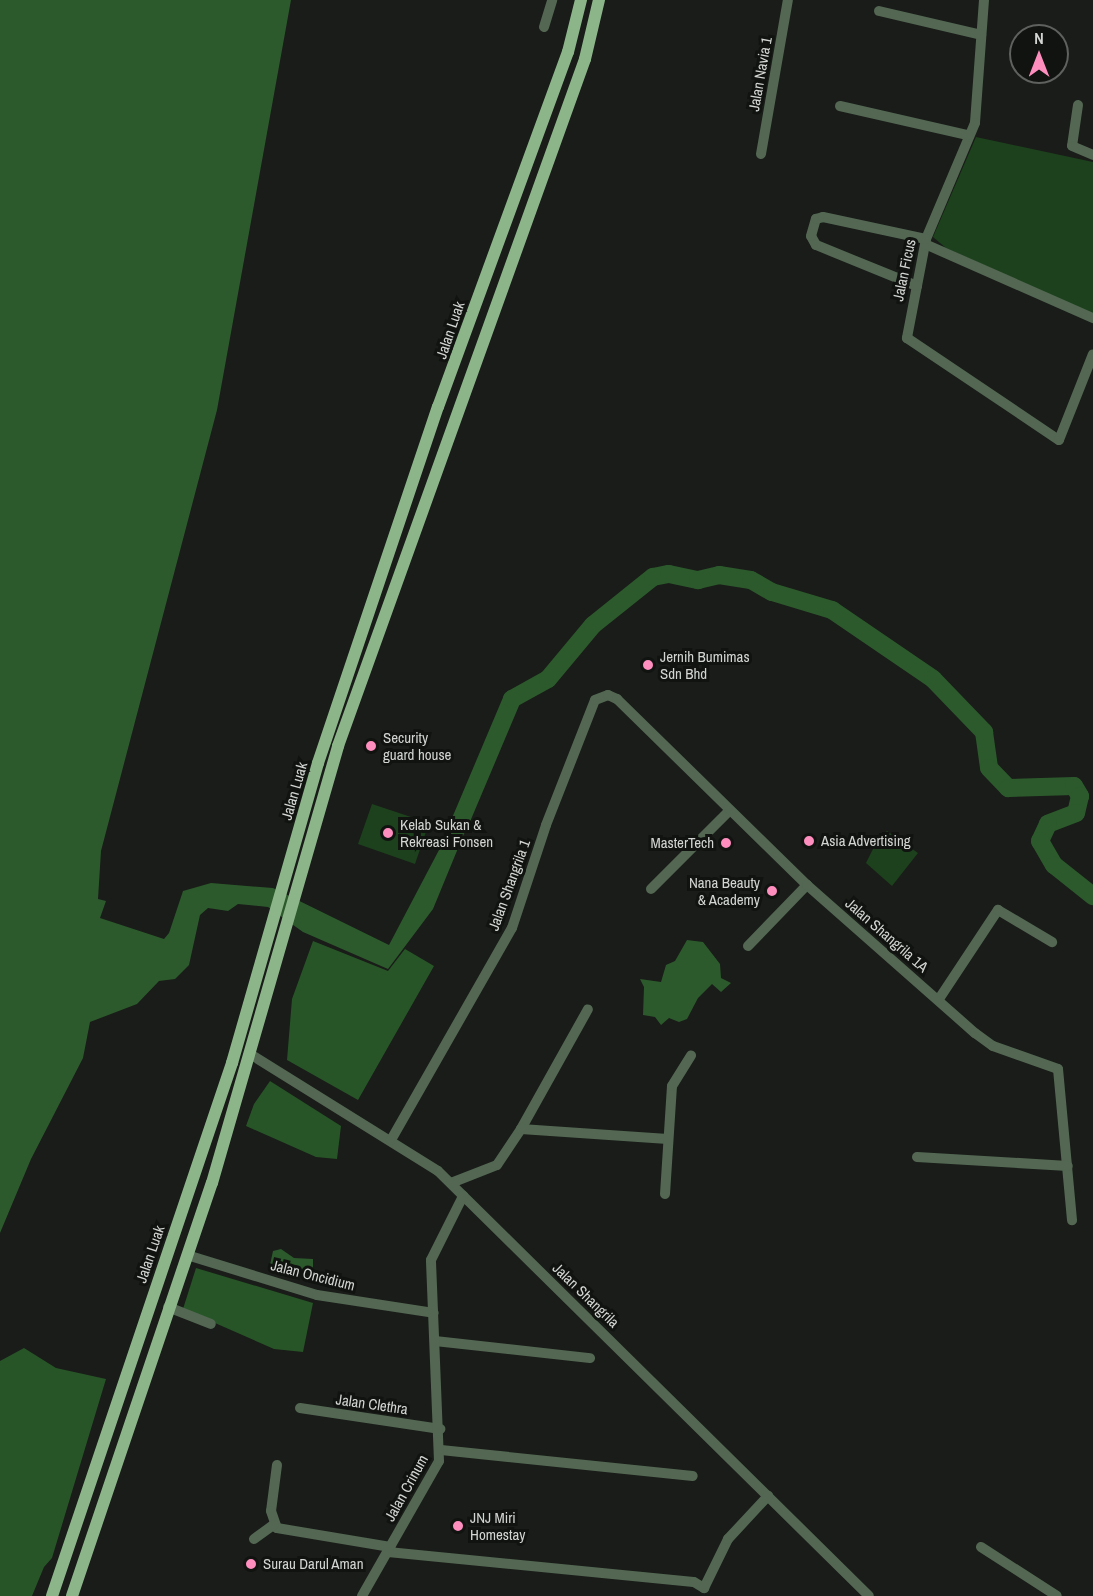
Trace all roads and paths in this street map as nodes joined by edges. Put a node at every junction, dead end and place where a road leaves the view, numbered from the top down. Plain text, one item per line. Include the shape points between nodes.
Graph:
1 (552, 0) edge
2 (581, 0) edge
3 (599, 0) edge
4 (788, 0) edge
5 (984, 0) edge
6 (879, 11) dead end
7 (544, 27) dead end
8 (981, 35) junction
9 (1078, 105) dead end
10 (840, 106) dead end
11 (560, 129) junction
12 (968, 135) junction
13 (760, 154) dead end
14 (1093, 155) edge
15 (517, 186) junction
16 (529, 209) junction
17 (925, 242) junction
18 (488, 267) junction
19 (917, 286) junction
20 (1093, 318) edge
21 (1093, 354) edge
22 (603, 696) joint
23 (729, 811) junction
24 (807, 885) junction
25 (651, 889) dead end
26 (1052, 942) dead end
27 (748, 946) dead end
28 (939, 999) junction
29 (588, 1009) dead end
30 (250, 1054) junction
31 (691, 1055) dead end
32 (521, 1129) junction
33 (668, 1139) junction
34 (391, 1140) junction
35 (917, 1157) dead end
36 (1068, 1166) junction
37 (451, 1183) junction
38 (665, 1194) dead end
39 (463, 1196) junction
40 (1072, 1220) dead end
41 (187, 1255) junction
42 (168, 1307) junction
43 (434, 1313) junction
44 (211, 1323) dead end
45 (435, 1341) junction
46 (590, 1358) dead end
47 (300, 1408) dead end
48 (440, 1429) junction
49 (441, 1450) junction
50 (277, 1466) dead end
51 (693, 1476) dead end
52 (768, 1496) junction
53 (273, 1524) junction
54 (254, 1539) dead end
55 (981, 1546) dead end
56 (389, 1550) junction
57 (702, 1592) edge
58 (51, 1596) edge
59 (72, 1596) edge
60 (362, 1596) edge
61 (869, 1596) edge
62 (1057, 1596) edge

1 - 7 street
2 - 15 main road, Jalan Luak via 568,52
3 - 11 main road, Jalan Luak via 585,58
4 - 13 street, Jalan Navia 1
5 - 8 street, Jalan Ficus
6 - 8 street
8 - 12 street, Jalan Ficus via 975,123
9 - 14 street via 1072,146
10 - 12 street
11 - 15 main road via 535,183 527,188
11 - 16 main road, Jalan Luak
12 - 17 street, Jalan Ficus
15 - 18 main road, Jalan Luak
16 - 18 main road via 517,210
16 - 30 main road, Jalan Luak via 342,735
17 - 19 street, Jalan Ficus
17 - 19 street via 823,218 816,219 811,236 816,244
17 - 20 street
18 - 58 main road, Jalan Luak via 322,752 232,1063
19 - 21 street, Jalan Ficus via 908,338 1059,440
22 - 23 street, Jalan Shangrila 1A via 617,699
22 - 34 street, Jalan Shangrila 1 via 596,700 546,825 512,927
23 - 24 street, Jalan Shangrila 1A
23 - 25 street
24 - 27 street
24 - 28 street, Jalan Shangrila 1A
26 - 28 street via 998,910
28 - 36 street, Jalan Shangrila 1A via 993,1046 1058,1069
29 - 32 street
30 - 34 street, Jalan Shangrila
30 - 41 main road, Jalan Luak
31 - 33 street via 672,1086
32 - 33 street
32 - 37 street via 497,1165
33 - 38 street
34 - 37 street, Jalan Shangrila
35 - 36 street
36 - 40 street, Jalan Shangrila 1A
37 - 39 street, Jalan Shangrila
39 - 43 street, Jalan Crinum via 431,1260
39 - 52 street, Jalan Shangrila
41 - 42 main road, Jalan Luak
41 - 43 street, Jalan Oncidium via 317,1295
42 - 44 street
42 - 59 main road, Jalan Luak
43 - 45 street, Jalan Crinum
45 - 46 street
45 - 48 street, Jalan Crinum
47 - 48 street, Jalan Clethra
48 - 49 street, Jalan Crinum
49 - 51 street
49 - 56 street, Jalan Crinum via 439,1461
50 - 53 street
52 - 57 street via 728,1539
52 - 61 street, Jalan Shangrila
53 - 54 street
53 - 56 street via 284,1531
55 - 62 street
56 - 57 street via 694,1582
56 - 60 street, Jalan Crinum

